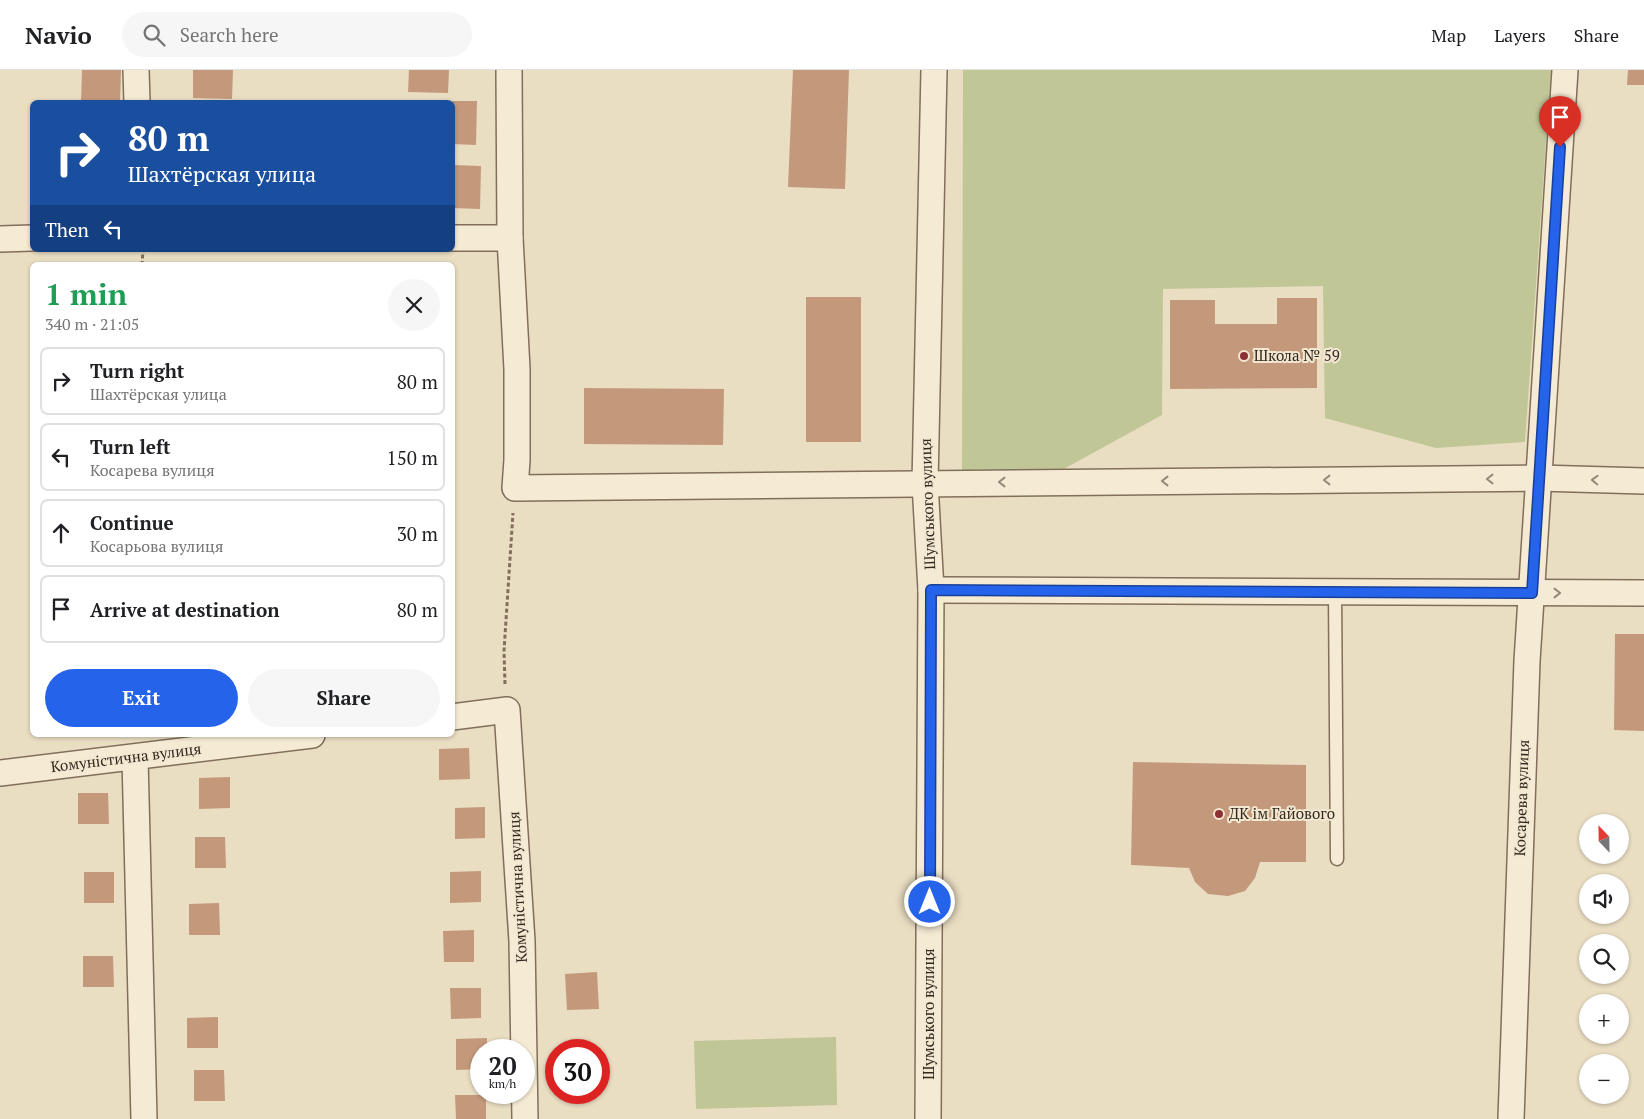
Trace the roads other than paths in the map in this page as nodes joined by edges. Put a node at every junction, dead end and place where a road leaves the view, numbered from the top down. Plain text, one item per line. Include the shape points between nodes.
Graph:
1 (136, 70) edge
2 (509, 70) edge
3 (934, 70) edge
4 (1565, 70) edge
5 (137, 100) edge
6 (30, 238) edge
7 (455, 238) edge
8 (510, 238) junction
9 (0, 239) edge
10 (1539, 478) junction
11 (1644, 482) edge
12 (925, 483) junction
13 (931, 590) junction
14 (1335, 591) junction
15 (1532, 593) junction
16 (1644, 593) edge
17 (455, 717) edge
18 (297, 737) edge
19 (135, 758) junction
20 (0, 773) edge
21 (1337, 859) dead end
22 (144, 1119) edge
23 (525, 1119) edge
24 (928, 1119) edge
25 (1511, 1119) edge

1 - 5 street
2 - 8 street
3 - 12 street, Шумського вулиця
4 - 10 street, Косарева вулиця
6 - 9 street
7 - 8 street
8 - 12 street via 517,369 515,488
11 -> 10 street
10 -> 12 street
10 - 15 street, Косарева вулиця
12 - 13 street, Шумського вулиця
13 - 14 street
13 - 24 street, Шумського вулиця
14 - 15 street
14 - 21 lane
15 -> 16 street
15 - 25 street, Косарева вулиця
17 - 23 street, Комуністична вулиця via 507,710 522,941
18 - 19 street, Комуністична вулиця
19 - 20 street, Комуністична вулиця
19 - 22 street

